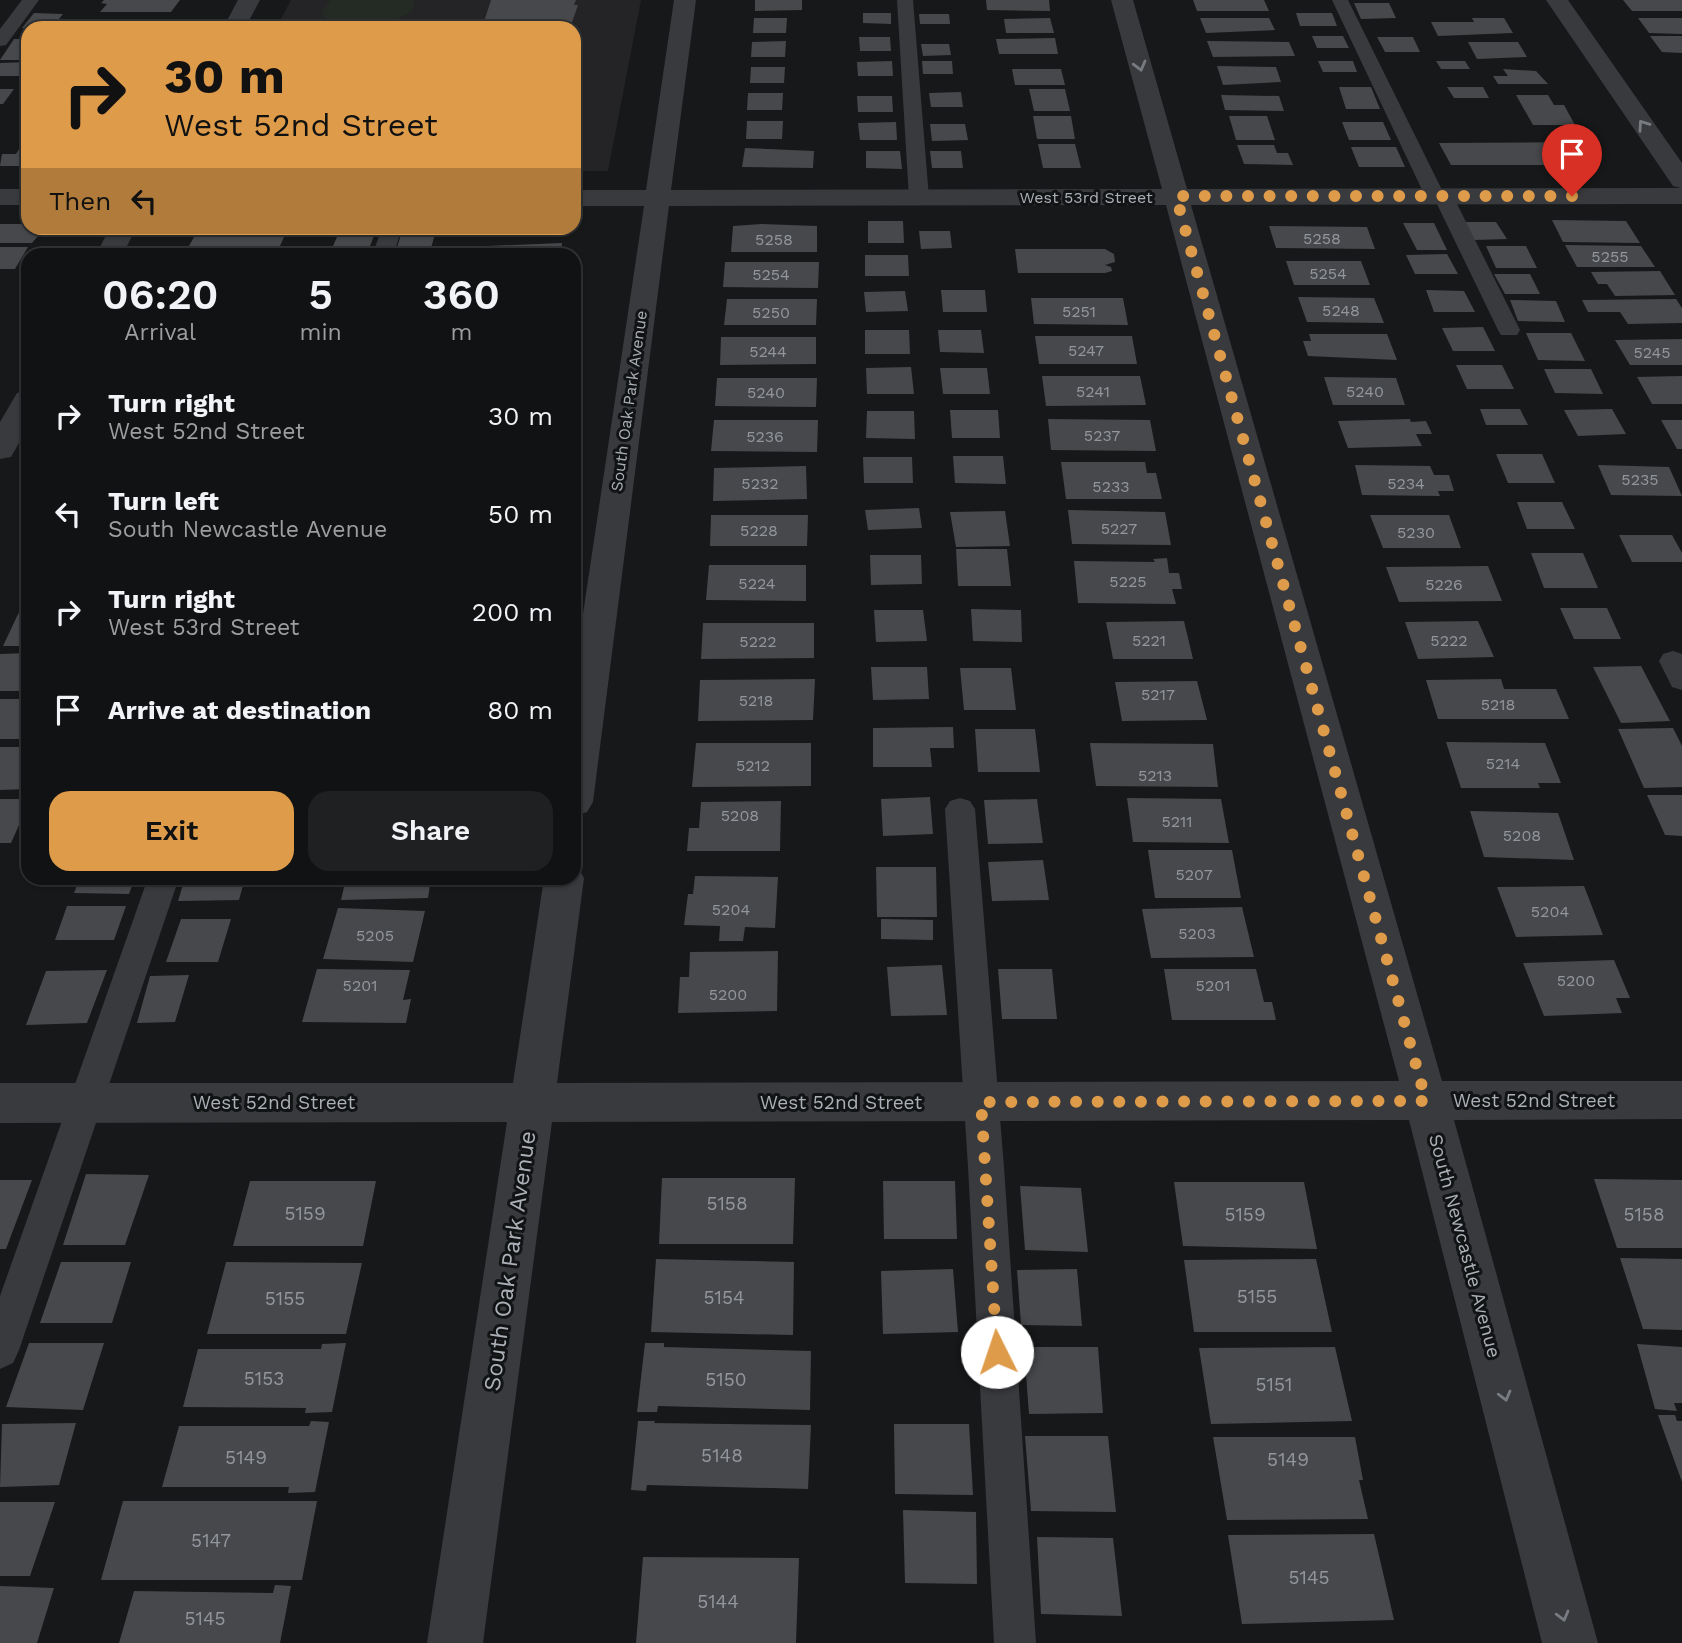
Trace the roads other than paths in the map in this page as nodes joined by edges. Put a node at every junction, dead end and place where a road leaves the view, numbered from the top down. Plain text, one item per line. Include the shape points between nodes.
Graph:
1 (31, 0) edge
2 (249, 0) edge
3 (685, 0) edge
4 (905, 0) edge
5 (1122, 0) edge
6 (1340, 0) edge
7 (1558, 0) edge
8 (238, 21) edge
9 (0, 41) edge
10 (1682, 181) edge
11 (1682, 195) edge
12 (1176, 196) junction
13 (1439, 196) junction
14 (0, 197) edge
15 (21, 197) edge
16 (581, 198) edge
17 (657, 198) junction
18 (919, 198) junction
19 (1509, 330) dead end
20 (21, 412) edge
21 (0, 450) edge
22 (581, 751) edge
23 (960, 809) dead end
24 (162, 885) edge
25 (563, 885) edge
26 (1682, 1100) edge
27 (1426, 1101) junction
28 (533, 1102) junction
29 (981, 1102) junction
30 (0, 1103) edge
31 (86, 1103) junction
32 (0, 1350) edge
33 (455, 1643) edge
34 (1015, 1643) edge
35 (1570, 1643) edge

1 - 9 lane
2 - 8 street
3 - 17 street, South Oak Park Avenue
4 - 18 lane
5 -> 12 street, South Newcastle Avenue
6 - 13 lane
10 -> 7 street
11 - 13 street, West 53rd Street
12 - 13 street, West 53rd Street
12 - 18 street, West 53rd Street
12 - 27 street, South Newcastle Avenue
13 - 19 lane
14 - 15 street
16 - 17 street, West 53rd Street
17 - 18 street, West 53rd Street
17 - 22 street, South Oak Park Avenue
20 - 21 street
23 - 29 lane
24 - 31 lane
25 - 28 street, South Oak Park Avenue
26 - 27 street, West 52nd Street
27 - 29 street, West 52nd Street
27 -> 35 street, South Newcastle Avenue
28 - 29 street, West 52nd Street
28 - 31 street, West 52nd Street
28 - 33 street, South Oak Park Avenue
29 - 34 lane
30 - 31 street, West 52nd Street
31 - 32 lane

